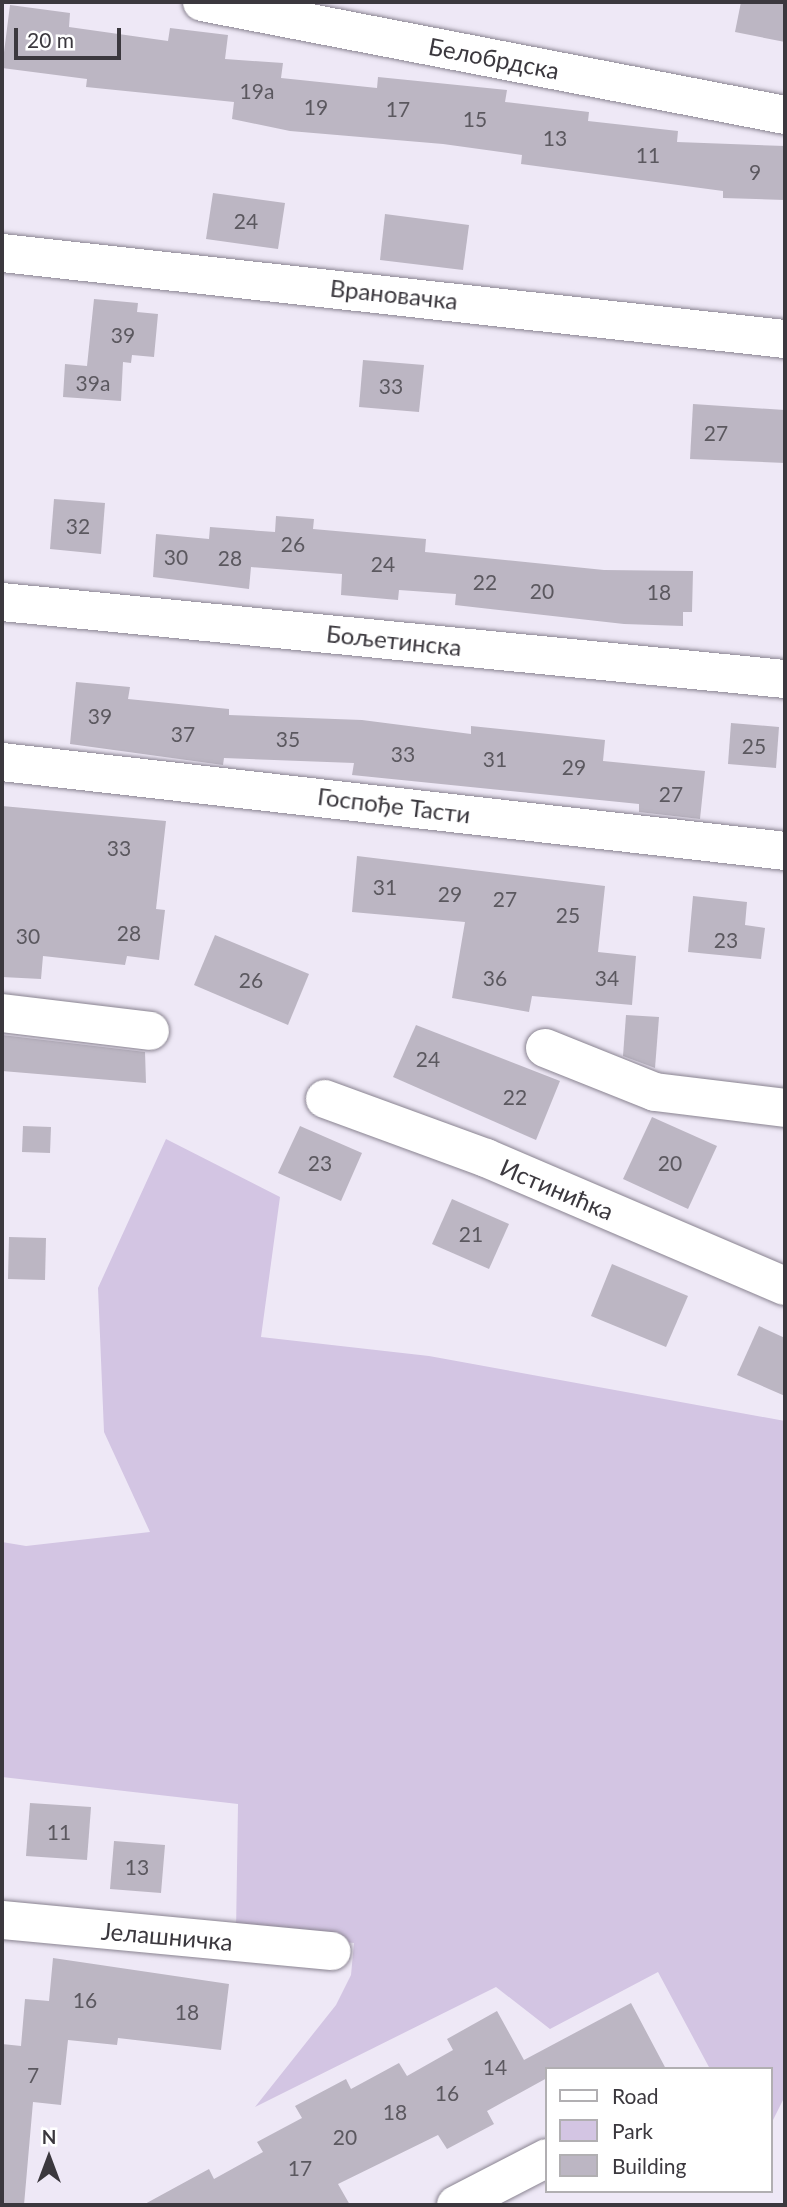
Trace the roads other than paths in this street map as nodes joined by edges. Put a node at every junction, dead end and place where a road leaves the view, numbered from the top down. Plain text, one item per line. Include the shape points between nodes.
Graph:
1 (202, 2) edge
2 (785, 115) edge
3 (2, 253) edge
4 (785, 339) edge
5 (2, 602) edge
6 (785, 679) edge
7 (2, 762) edge
8 (785, 851) edge
9 (2, 1013) edge
10 (150, 1031) dead end
11 (545, 1048) dead end
12 (325, 1098) dead end
13 (785, 1108) edge
14 (785, 1286) edge
15 (2, 1920) edge
16 (332, 1951) dead end
17 (546, 2159) edge
18 (456, 2205) edge

1 - 2 street, Белобрдска
3 - 4 street, Врановачка
5 - 6 street, Бољетинска
7 - 8 street, Госпође Тасти
9 - 10 street
11 - 13 street via 655,1092
12 - 14 street, Истинићка via 486,1158
15 - 16 street, Јелашничка
17 - 18 street

